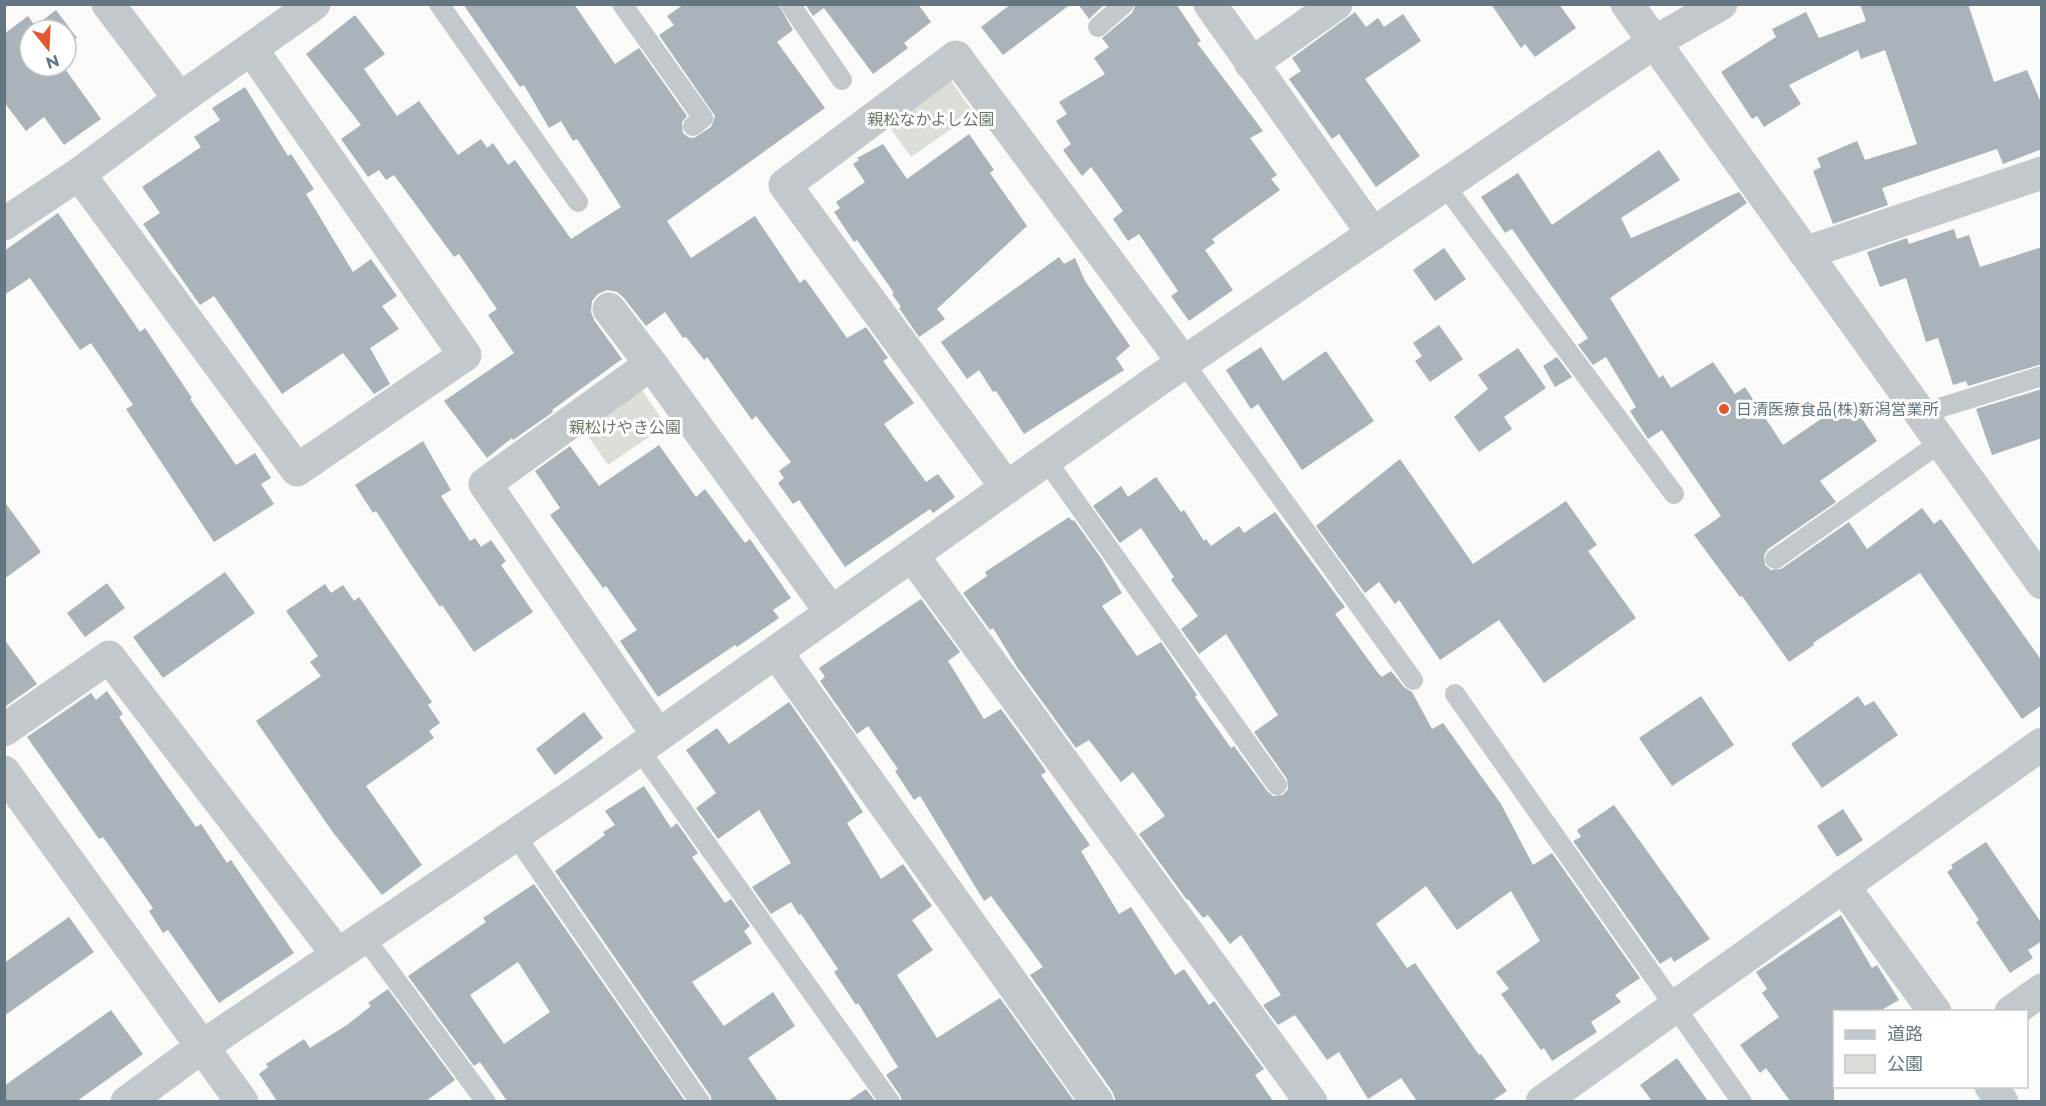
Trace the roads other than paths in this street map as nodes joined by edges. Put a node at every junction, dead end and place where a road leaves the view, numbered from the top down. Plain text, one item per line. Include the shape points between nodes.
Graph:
1 (108, 4) edge
2 (314, 4) edge
3 (439, 4) edge
4 (622, 4) edge
5 (790, 4) edge
6 (1125, 4) edge
7 (1210, 4) edge
8 (1336, 4) edge
9 (1627, 4) edge
10 (1721, 4) edge
11 (1098, 27) dead end
12 (1653, 43) junction
13 (252, 50) junction
14 (1251, 64) junction
15 (842, 80) dead end
16 (180, 99) junction
17 (693, 126) dead end
18 (2042, 173) edge
19 (79, 174) junction
20 (1444, 186) junction
21 (578, 202) dead end
22 (4, 224) edge
23 (1373, 234) junction
24 (1805, 253) junction
25 (609, 309) dead end
26 (1184, 363) junction
27 (651, 364) junction
28 (2042, 376) edge
29 (1920, 414) junction
30 (1941, 442) junction
31 (1046, 460) junction
32 (1007, 488) junction
33 (1674, 494) dead end
34 (912, 555) junction
35 (1775, 559) dead end
36 (2042, 583) edge
37 (831, 612) junction
38 (776, 652) junction
39 (1413, 680) dead end
40 (1455, 694) dead end
41 (4, 730) edge
42 (648, 742) junction
43 (2042, 744) edge
44 (4, 772) edge
45 (1277, 784) dead end
46 (515, 835) junction
47 (1843, 886) junction
48 (351, 946) junction
49 (2042, 990) edge
50 (1675, 1006) junction
51 (1934, 1010) edge
52 (2012, 1010) edge
53 (203, 1046) junction
54 (1992, 1088) edge
55 (127, 1101) edge
56 (242, 1101) edge
57 (486, 1101) edge
58 (700, 1101) edge
59 (890, 1101) edge
60 (1097, 1101) edge
61 (1311, 1101) edge
62 (1542, 1101) edge
63 (1742, 1101) edge
64 (2002, 1101) edge

1 - 16 street
2 - 13 street
3 - 21 lane
4 - 17 lane via 703,118
5 - 15 lane
6 - 11 lane
7 - 14 street
8 - 14 street
9 - 12 street
10 - 12 street
12 - 20 street
12 - 24 street
13 - 16 street
13 - 19 street via 465,355 297,470
14 - 23 street
16 - 19 street
18 - 24 street
19 - 22 street
20 - 23 street
20 - 33 lane
23 - 26 street
24 - 29 street
25 - 27 street
26 - 31 street
26 - 32 street via 956,57 785,185
26 - 39 lane
27 - 37 street
27 - 42 street via 485,484
28 - 29 lane
29 - 30 street
30 - 35 lane
30 - 36 street
31 - 32 street
31 - 45 lane
32 - 34 street
34 - 37 street
34 - 61 street
37 - 38 street
38 - 42 street
38 - 60 street
40 - 50 lane
41 - 48 street via 109,657
42 - 46 street
42 - 59 lane
43 - 47 street
44 - 53 street
46 - 48 street
46 - 58 lane
47 - 50 street
47 - 51 street
48 - 53 street
48 - 57 lane
49 - 52 street
50 - 62 street
50 - 63 lane
53 - 55 street
53 - 56 street
54 - 64 street

